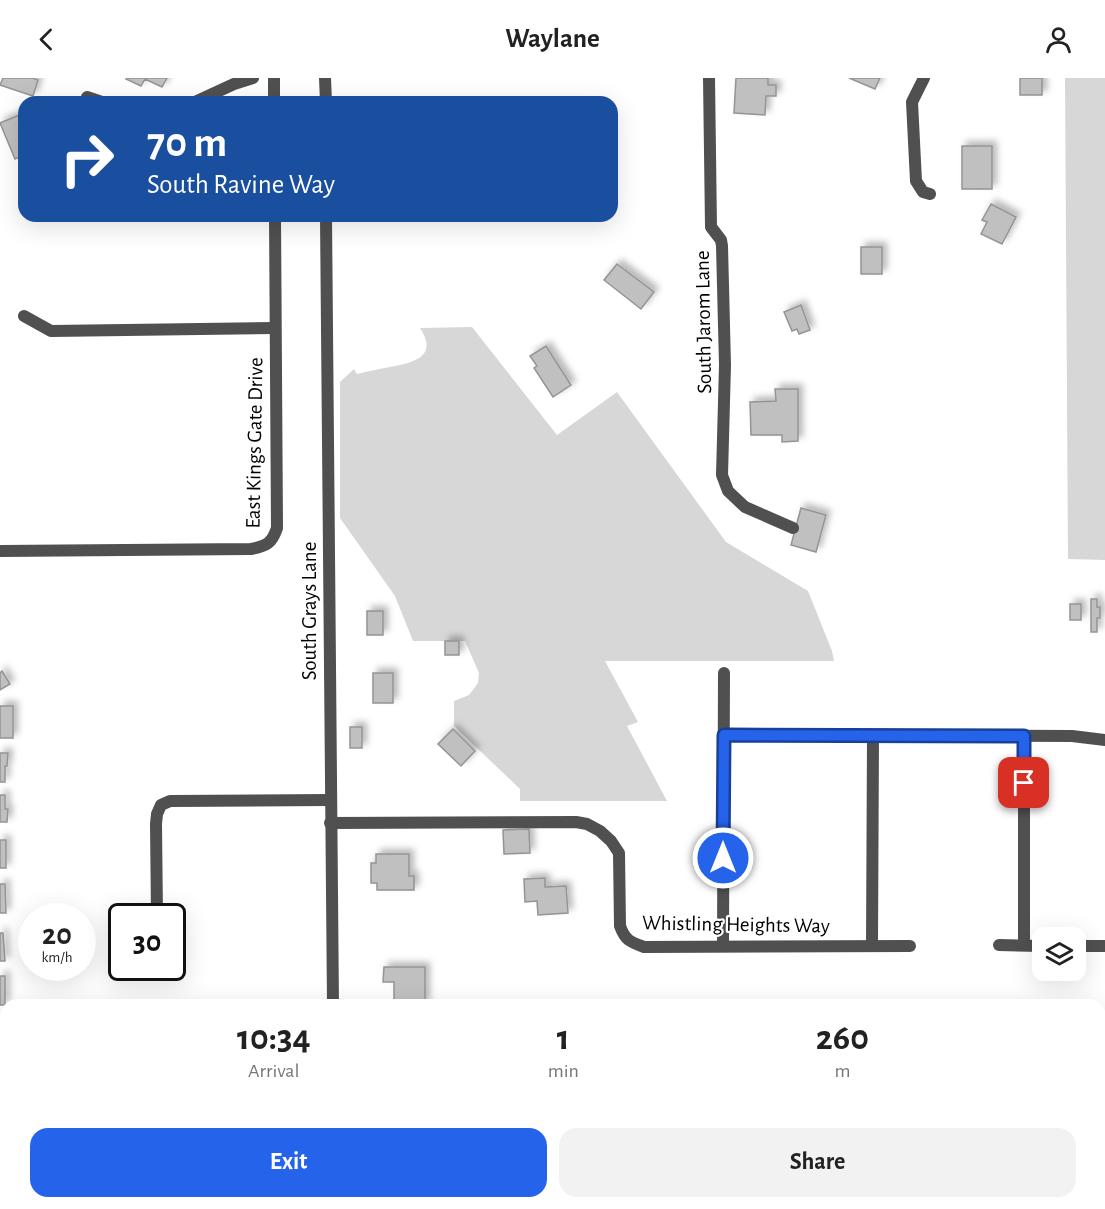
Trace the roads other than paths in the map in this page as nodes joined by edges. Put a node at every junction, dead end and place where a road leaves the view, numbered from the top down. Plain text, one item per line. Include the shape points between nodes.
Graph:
1 (253, 78) edge
2 (274, 78) edge
3 (325, 78) edge
4 (709, 78) edge
5 (924, 78) edge
6 (208, 96) edge
7 (274, 96) edge
8 (326, 96) edge
9 (930, 194) dead end
10 (275, 222) edge
11 (326, 222) edge
12 (24, 316) dead end
13 (275, 328) junction
14 (793, 528) dead end
15 (0, 551) edge
16 (724, 673) dead end
17 (724, 735) junction
18 (873, 736) junction
19 (1024, 736) junction
20 (1105, 740) edge
21 (330, 800) junction
22 (330, 823) junction
23 (157, 903) edge
24 (999, 945) dead end
25 (1024, 945) junction
26 (1032, 945) edge
27 (723, 946) junction
28 (872, 946) junction
29 (910, 946) dead end
30 (1086, 946) edge
31 (1105, 946) edge
32 (333, 999) edge

1 - 6 street
2 - 7 street
3 - 8 street
4 - 14 street, South Jarom Lane via 711,227 722,246 722,475 728,491 745,507
5 - 9 street via 912,102 916,181 923,192
10 - 13 street, East Kings Gate Drive
11 - 21 street, South Grays Lane
12 - 13 street via 51,331
13 - 15 street, East Kings Gate Drive via 277,528 264,547
16 - 17 street
17 - 18 street
17 - 27 street
18 - 19 street
18 - 28 street
19 - 20 street
19 - 25 street
21 - 22 street, South Grays Lane
21 - 23 street via 170,801 161,805 156,824
22 - 27 street, Whistling Heights Way via 587,824 606,836 619,853 619,913 624,937 644,947
22 - 32 street, South Grays Lane
24 - 25 street
25 - 26 street
27 - 28 street, Whistling Heights Way
28 - 29 street, Whistling Heights Way
30 - 31 street

